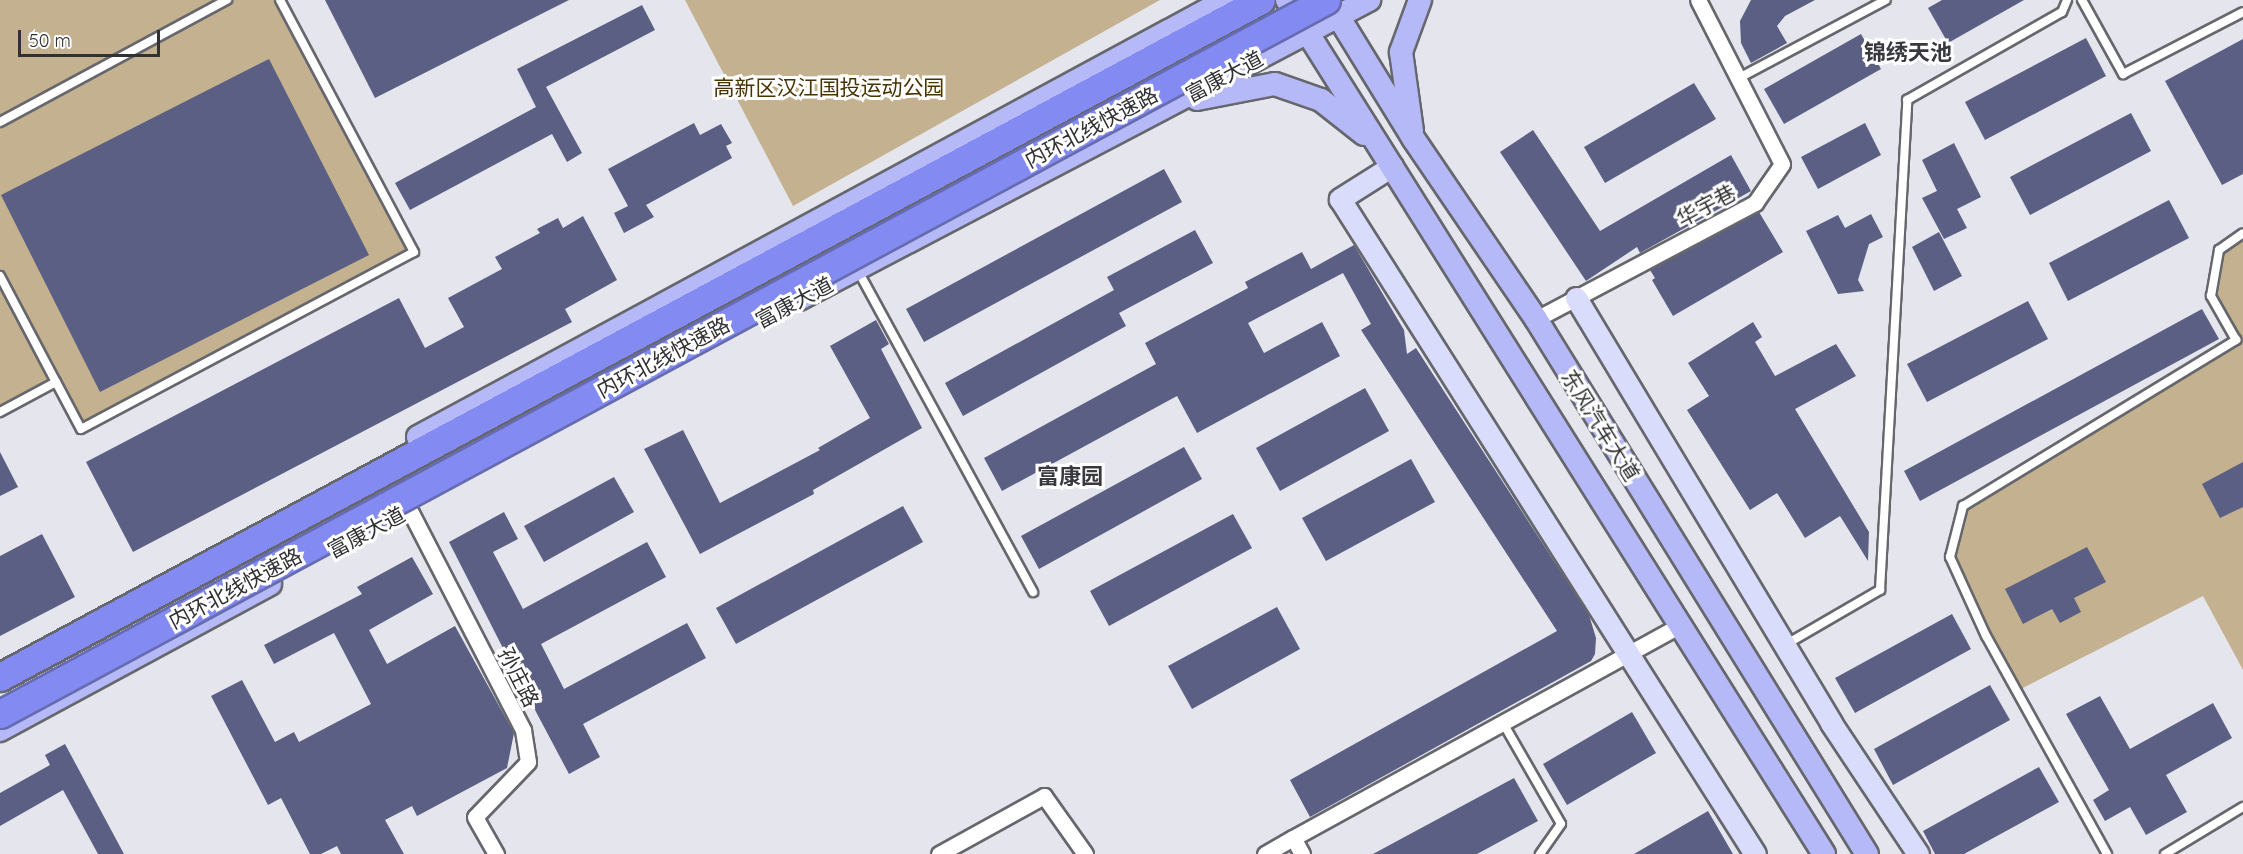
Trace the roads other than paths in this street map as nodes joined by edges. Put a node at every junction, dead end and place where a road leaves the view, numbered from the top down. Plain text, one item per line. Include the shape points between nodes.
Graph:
1 (227, 0) edge
2 (280, 0) edge
3 (1201, 0) edge
4 (1226, 0) edge
5 (1261, 0) edge
6 (1287, 0) edge
7 (1369, 0) edge
8 (1420, 0) edge
9 (1698, 0) edge
10 (1886, 0) edge
11 (2067, 0) edge
12 (2082, 0) edge
13 (1330, 5) edge
14 (2243, 12) edge
15 (1307, 33) junction
16 (1158, 37) junction
17 (1739, 78) junction
18 (1172, 103) junction
19 (0, 122) edge
20 (1413, 138) junction
21 (1379, 146) junction
22 (1392, 166) junction
23 (2243, 233) edge
24 (857, 268) junction
25 (0, 276) edge
26 (1576, 298) junction
27 (1536, 319) junction
28 (56, 382) junction
29 (0, 412) edge
30 (409, 509) junction
31 (1033, 592) dead end
32 (1679, 626) junction
33 (1784, 645) junction
34 (1629, 653) junction
35 (0, 663) edge
36 (0, 677) edge
37 (0, 714) edge
38 (1503, 723) junction
39 (0, 730) edge
40 (2243, 807) edge
41 (1293, 838) junction
42 (496, 854) edge
43 (939, 854) edge
44 (1085, 854) edge
45 (1265, 854) edge
46 (1302, 854) edge
47 (1540, 854) edge
48 (1755, 854) edge
49 (1824, 854) edge
50 (1867, 854) edge
51 (1918, 854) edge
52 (2107, 854) edge
53 (2165, 854) edge

1 - 19 lane
2 - 28 lane via 414,252 81,429
3 - 16 main road
4 - 16 main road
5 - 36 highway, 内环北线快速路
6 - 15 main road, 东风汽车大道
7 - 13 main road, 富康大道
8 - 20 main road via 1401,52
9 - 17 street, 华宇巷
10 - 17 lane
11 - 33 lane via 2062,12 1907,100 1880,590
12 - 14 lane via 2123,74
13 - 15 main road, 富康大道
13 - 20 main road, 东风汽车大道
13 - 37 highway, 内环北线快速路, bridge
15 - 18 main road, 富康大道
15 - 21 main road, 东风汽车大道
16 - 35 main road
17 - 26 street, 华宇巷 via 1782,164 1755,203
18 - 21 main road via 1275,84 1321,100
18 - 24 main road, 富康大道
20 - 27 main road, 东风汽车大道
21 - 22 main road, 东风汽车大道
22 - 32 main road, 东风汽车大道
22 - 34 street via 1340,199
23 - 52 lane via 2219,250 2211,296 2236,340 1963,506 1950,557 1986,636
24 - 30 main road, 富康大道
24 - 31 lane
25 - 28 lane
26 - 27 street, 华宇巷
26 - 33 street
27 - 50 main road, 东风汽车大道
28 - 29 lane
30 - 39 main road, 富康大道
30 - 42 street, 孙庄路 via 523,730 528,762 475,817
32 - 34 street
32 - 49 main road, 东风汽车大道
33 - 51 street
34 - 38 street
34 - 48 street
38 - 41 street
38 - 47 lane via 1561,824
40 - 53 lane
41 - 45 street
41 - 46 street
43 - 44 street via 1044,796

